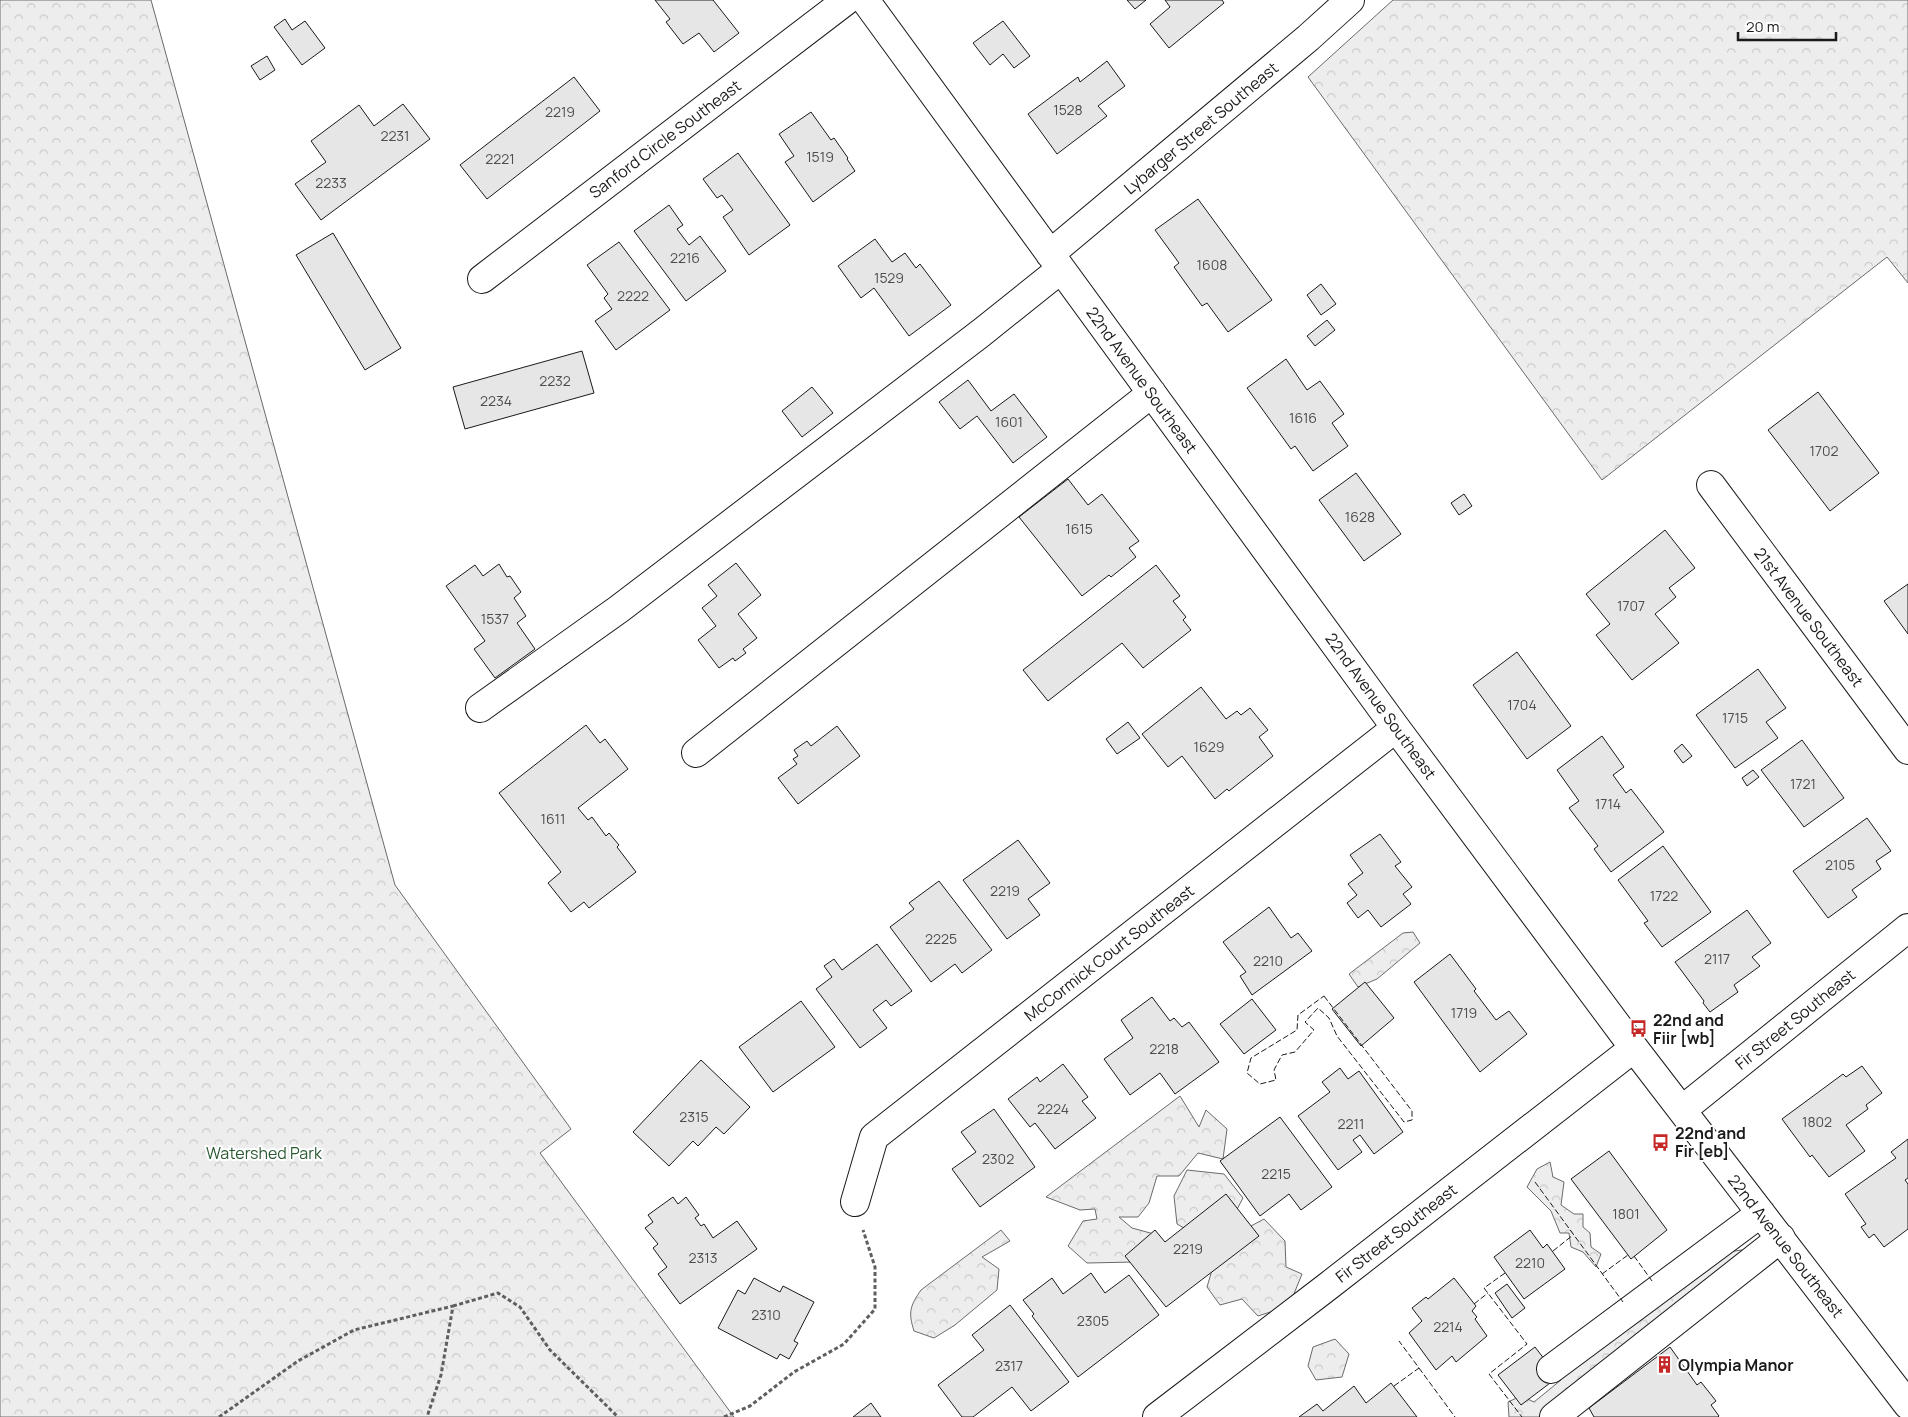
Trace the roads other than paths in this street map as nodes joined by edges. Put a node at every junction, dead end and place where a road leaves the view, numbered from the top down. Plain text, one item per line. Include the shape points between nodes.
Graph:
1 (847, 0) edge
2 (865, 0) edge
3 (1350, 0) edge
4 (1055, 262) junction
5 (482, 279) dead end
6 (1152, 394) junction
7 (1710, 485) dead end
8 (480, 708) dead end
9 (1396, 728) junction
10 (1908, 750) edge
11 (696, 753) dead end
12 (1908, 928) edge
13 (1634, 1048) junction
14 (1682, 1110) junction
15 (855, 1202) road end
16 (1761, 1213) junction
17 (1781, 1238) junction
18 (1552, 1369) dead end
19 (1908, 1405) edge
20 (1157, 1417) edge
21 (1554, 1417) edge

1 - 5 street, Sanford Circle Southeast
2 - 4 street, 22nd Avenue Southeast
3 - 4 street, Lybarger Street Southeast
4 - 6 street, 22nd Avenue Southeast
4 - 8 street, Lybarger Street Southeast via 981,334 619,609
6 - 9 street, 22nd Avenue Southeast
6 - 11 street
7 - 10 street, 21st Avenue Southeast
9 - 13 street, 22nd Avenue Southeast
9 - 15 street, McCormick Court Southeast via 874,1137
12 - 14 street, Fir Street Southeast
13 - 14 street, 22nd Avenue Southeast
13 - 20 street, Fir Street Southeast
14 - 16 street, 22nd Avenue Southeast
16 - 17 street, 22nd Avenue Southeast
16 - 18 street
17 - 19 street, 22nd Avenue Southeast
17 - 21 street

